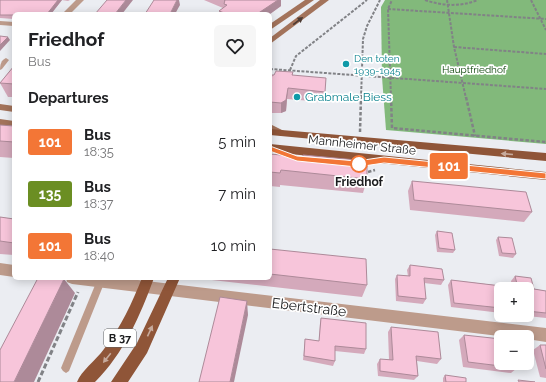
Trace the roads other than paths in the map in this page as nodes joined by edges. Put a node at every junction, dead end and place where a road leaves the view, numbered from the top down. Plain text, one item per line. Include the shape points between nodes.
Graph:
1 (80, 0) edge
2 (310, 0) edge
3 (325, 0) edge
4 (68, 12) edge
5 (0, 23) edge
6 (12, 24) edge
7 (272, 27) edge
8 (272, 40) edge
9 (6, 60) dead end
10 (0, 68) edge
11 (0, 107) edge
12 (12, 109) edge
13 (0, 122) edge
14 (12, 124) edge
15 (272, 128) edge
16 (272, 132) edge
17 (281, 133) junction
18 (272, 148) edge
19 (272, 149) edge
20 (546, 157) edge
21 (304, 159) edge
22 (384, 160) junction
23 (334, 162) edge
24 (546, 176) edge
25 (0, 269) edge
26 (12, 271) edge
27 (86, 280) edge
28 (101, 282) junction
29 (147, 282) edge
30 (171, 284) edge
31 (546, 335) edge
32 (66, 368) dead end
33 (122, 380) edge
34 (84, 382) edge

1 - 4 street
2 - 7 main road
8 -> 3 main road
5 - 6 street
9 - 10 lane
11 - 12 main road
13 - 14 main road
15 - 17 main road
16 - 17 main road, Mannheimer Straße
20 -> 17 main road, Mannheimer Straße
18 - 22 main road, Mannheimer Straße
19 - 21 lane via 297,159
22 - 23 lane via 357,164
22 - 24 main road, Mannheimer Straße
25 - 26 street
27 - 28 street, Ebertstraße
28 - 29 street, Ebertstraße
28 - 32 lane
29 - 30 street, Ebertstraße
29 -> 34 main road, B 37 via 128,325 110,355
30 - 31 street, Ebertstraße
33 -> 30 main road, B 37 via 144,344

